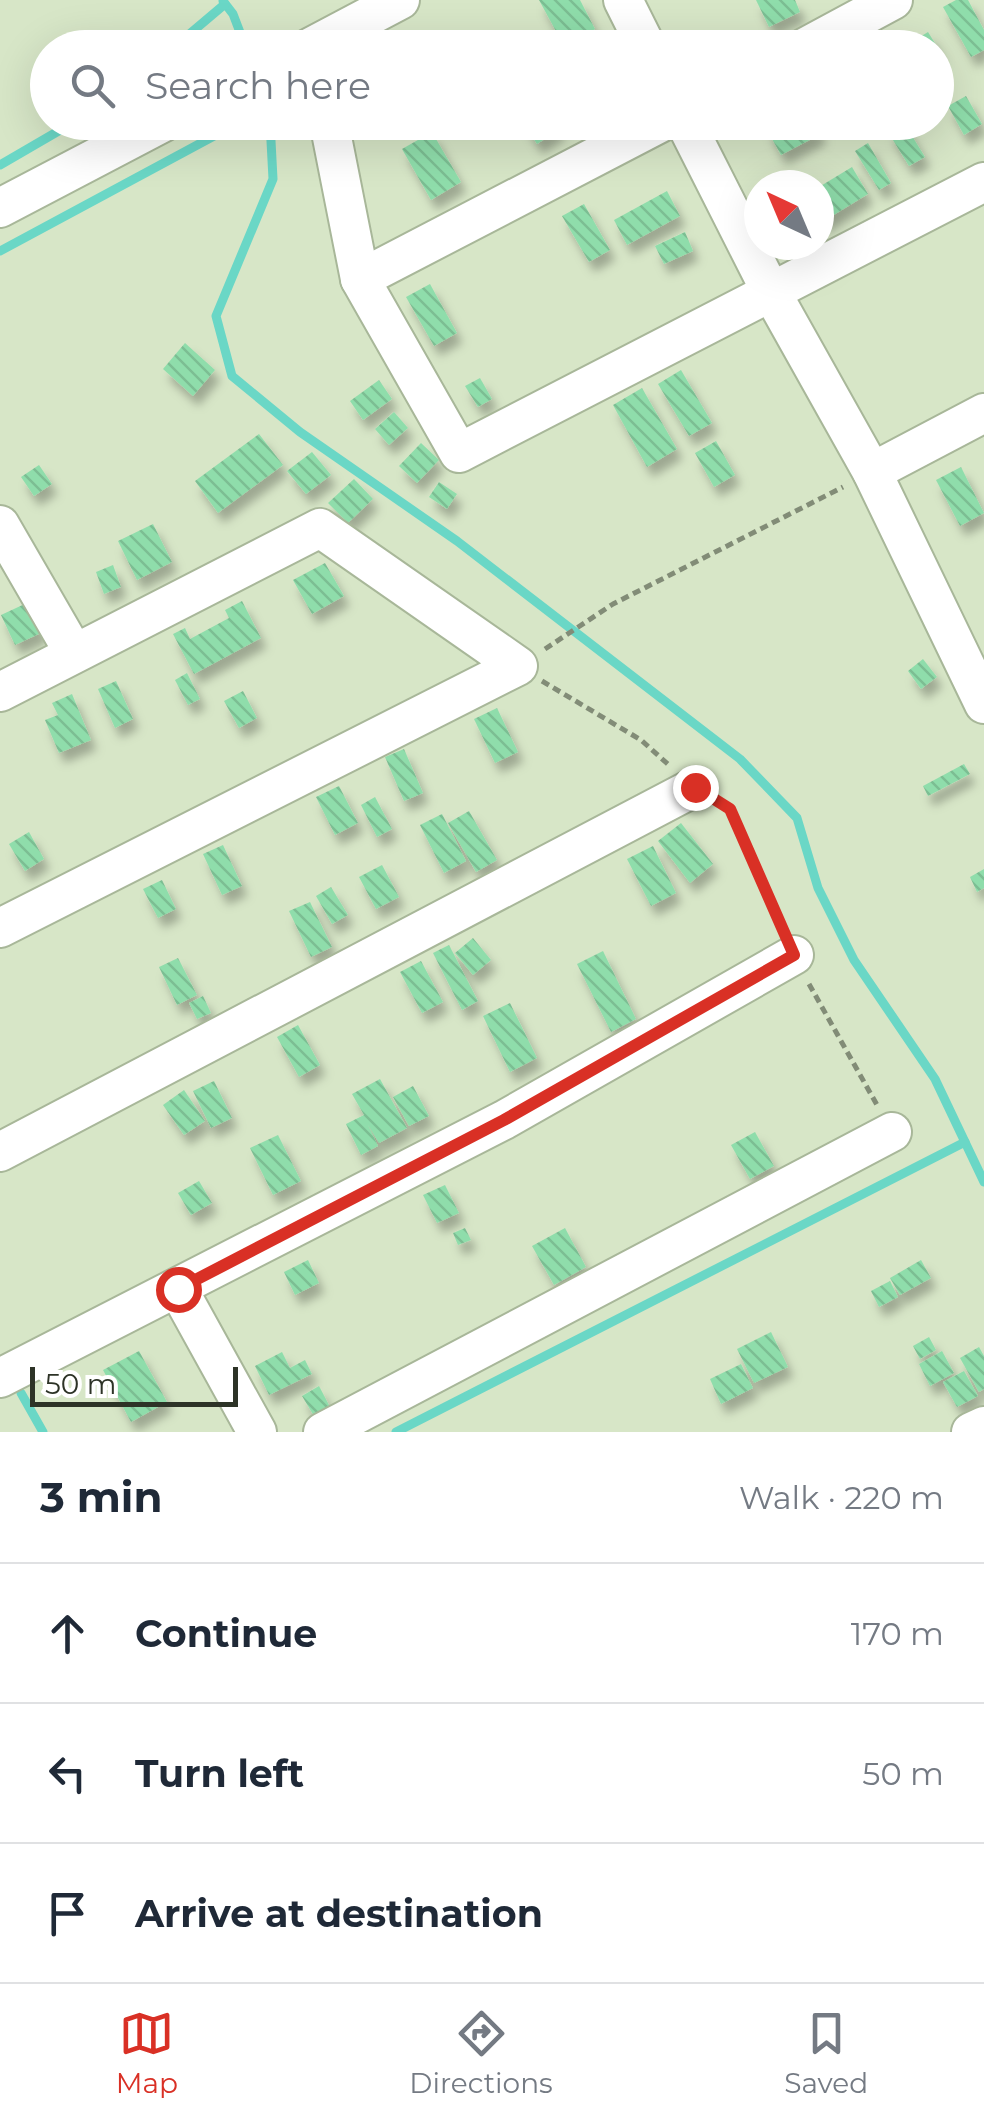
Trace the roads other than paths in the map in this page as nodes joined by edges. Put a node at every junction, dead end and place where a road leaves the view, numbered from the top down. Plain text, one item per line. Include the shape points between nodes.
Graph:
1 (400, 0) edge
2 (624, 0) edge
3 (893, 0) edge
4 (344, 30) edge
5 (638, 30) edge
6 (837, 30) edge
7 (130, 140) edge
8 (333, 140) edge
9 (627, 140) edge
10 (694, 140) edge
11 (984, 182) edge
12 (0, 208) edge
13 (360, 279) junction
14 (770, 290) junction
15 (984, 413) edge
16 (872, 472) junction
17 (0, 524) edge
18 (971, 649) edge
19 (74, 652) junction
20 (0, 692) edge
21 (984, 704) edge
22 (695, 787) road end
23 (0, 928) edge
24 (794, 955) road end
25 (892, 1132) road end
26 (0, 1152) edge
27 (178, 1289) junction
28 (0, 1378) edge
29 (984, 1426) edge
30 (257, 1432) edge
31 (323, 1432) edge
32 (971, 1432) edge

1 - 4 street
2 - 5 street
3 - 6 street
7 - 12 street
8 - 13 street
9 - 13 street
10 - 14 street
11 - 14 street
13 - 14 street via 459,453
14 - 16 street
15 - 16 street
16 - 18 street
17 - 19 street
18 - 21 street
19 - 20 street
19 - 23 street via 320,528 518,666
22 - 26 street
24 - 27 street via 504,1120
25 - 31 street
27 - 28 street
27 - 30 street
29 - 32 street

